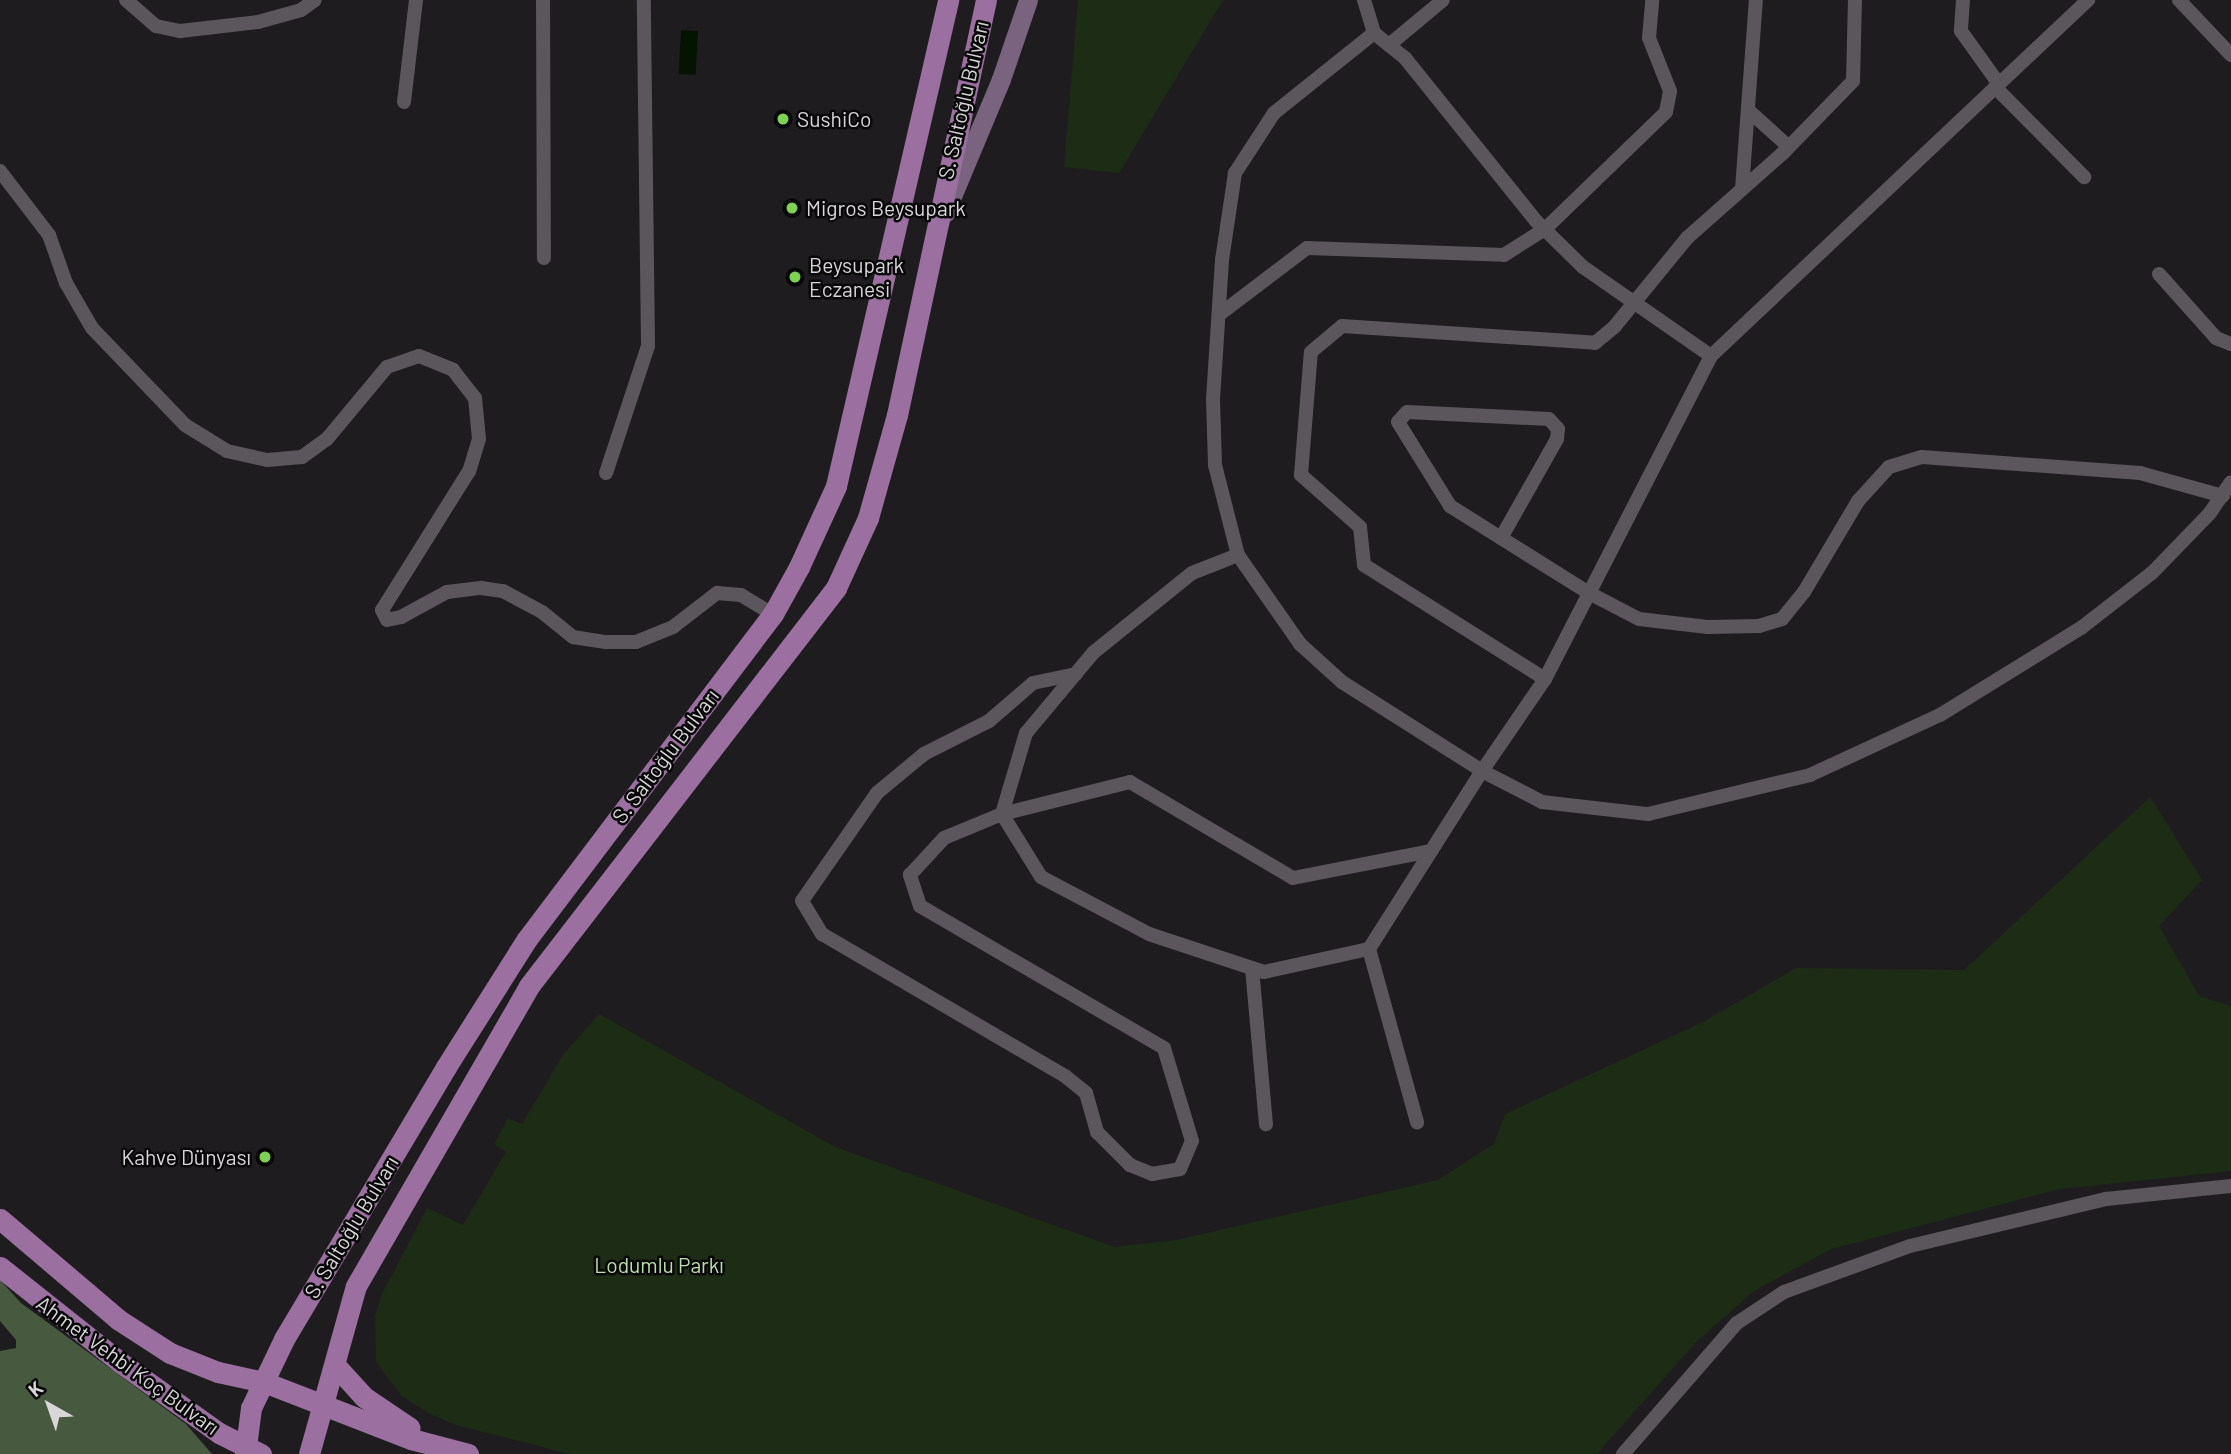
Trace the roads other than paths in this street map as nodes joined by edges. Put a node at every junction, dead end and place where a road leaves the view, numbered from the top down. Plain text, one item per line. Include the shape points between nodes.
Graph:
1 (126, 0) edge
2 (315, 0) edge
3 (416, 0) edge
4 (544, 0) edge
5 (644, 0) edge
6 (948, 0) edge
7 (986, 0) edge
8 (1028, 0) edge
9 (1364, 0) edge
10 (1443, 0) edge
11 (1652, 0) edge
12 (1755, 0) edge
13 (1855, 0) edge
14 (1963, 0) edge
15 (2088, 0) edge
16 (2179, 0) edge
17 (1374, 33) junction
18 (1389, 45) junction
19 (2231, 55) edge
20 (1997, 86) junction
21 (404, 102) dead end
22 (1748, 110) junction
23 (1788, 147) junction
24 (0, 171) edge
25 (2084, 177) dead end
26 (1742, 189) junction
27 (1545, 229) junction
28 (931, 242) junction
29 (544, 258) dead end
30 (2159, 274) dead end
31 (1633, 303) junction
32 (1220, 314) junction
33 (2231, 344) edge
34 (1711, 356) junction
35 (606, 473) dead end
36 (2231, 482) edge
37 (2223, 496) junction
38 (1502, 538) junction
39 (1238, 555) junction
40 (1589, 593) junction
41 (773, 614) junction
42 (1076, 674) junction
43 (1545, 679) junction
44 (1482, 771) junction
45 (1002, 814) junction
46 (1432, 851) junction
47 (1368, 949) junction
48 (1252, 968) junction
49 (1417, 1122) dead end
50 (1266, 1124) dead end
51 (2231, 1186) edge
52 (0, 1219) edge
53 (0, 1267) edge
54 (335, 1365) junction
55 (264, 1382) junction
56 (326, 1407) junction
57 (441, 1447) junction
58 (250, 1452) edge
59 (309, 1454) edge
60 (468, 1454) edge
61 (1623, 1454) edge

1 - 2 street via 156,26 180,30 258,22 301,10
3 - 21 street
4 - 29 street
5 - 35 street via 648,346
6 - 41 main road, S. Saltoğlu Bulvarı via 836,486
7 - 28 main road, S. Saltoğlu Bulvarı
8 - 28 street via 966,169
9 - 17 street
10 - 18 street
11 - 27 street via 1649,38 1670,90 1666,112
12 - 22 street
13 - 23 street via 1853,81
14 - 20 street via 1961,31
15 - 20 street
16 - 19 street
17 - 18 street
17 - 32 street via 1274,113 1246,151 1229,196
18 - 27 street via 1405,58
20 - 25 street
20 - 34 street
22 - 23 street
22 - 26 street
23 - 26 street
24 - 41 street via 49,235 66,283 92,328 186,425 227,451 267,460 302,457 327,439 387,367 419,356 453,370 475,398 479,439 469,471 382,610 385,618 401,617 447,592 481,588 503,591 542,612 573,637 606,642 636,642 673,627 716,593 741,595
26 - 31 street via 1687,238
27 - 31 street via 1583,267
27 - 32 street via 1504,255 1469,258 1307,248
28 - 54 main road, S. Saltoğlu Bulvarı via 897,415 868,518 836,588 529,986 356,1286
30 - 33 street via 2216,338
31 - 34 street
31 - 43 street via 1595,342 1342,326 1311,352 1301,475 1360,527 1364,565
32 - 39 street via 1213,400 1215,465
34 - 40 street
36 - 37 street
37 - 40 street via 2140,473 1922,457 1889,467 1858,500 1804,592 1782,619 1759,626 1708,627 1639,619
37 - 44 street via 2152,573 2081,628 1940,716 1810,775 1648,814 1542,802
38 - 38 street via 1450,506 1398,422 1407,412 1549,419 1558,429 1557,439
38 - 40 street
39 - 42 street via 1192,573 1093,653
39 - 44 street via 1300,644 1342,681
40 - 43 street
41 - 55 main road, S. Saltoğlu Bulvarı via 527,939 325,1269
42 - 45 street via 1026,733
42 - 45 street via 1033,683 989,721 924,754 877,793 802,901 822,934 1076,1084 1086,1093 1097,1132 1130,1164 1152,1174 1180,1168 1192,1141 1164,1048 920,906 910,875 944,838
43 - 44 street
44 - 46 street
45 - 46 street via 1130,782 1293,878
45 - 48 street via 1041,877 1149,934
46 - 47 street
47 - 48 street via 1264,972
47 - 49 street
48 - 50 street
51 - 61 street via 2106,1199 1923,1242 1784,1292 1737,1323
52 - 55 main road, Ahmet Vehbi Koç Bulvarı via 154,1344 205,1368
53 - 58 main road, Ahmet Vehbi Koç Bulvarı via 88,1339
54 - 56 main road, S. Saltoğlu Bulvarı
54 - 57 main road via 385,1414
55 - 56 main road, Ahmet Vehbi Koç Bulvarı
55 - 58 main road, S. Saltoğlu Bulvarı via 251,1408
56 - 57 main road, Ahmet Vehbi Koç Bulvarı
56 - 59 main road, S. Saltoğlu Bulvarı
57 - 60 main road

